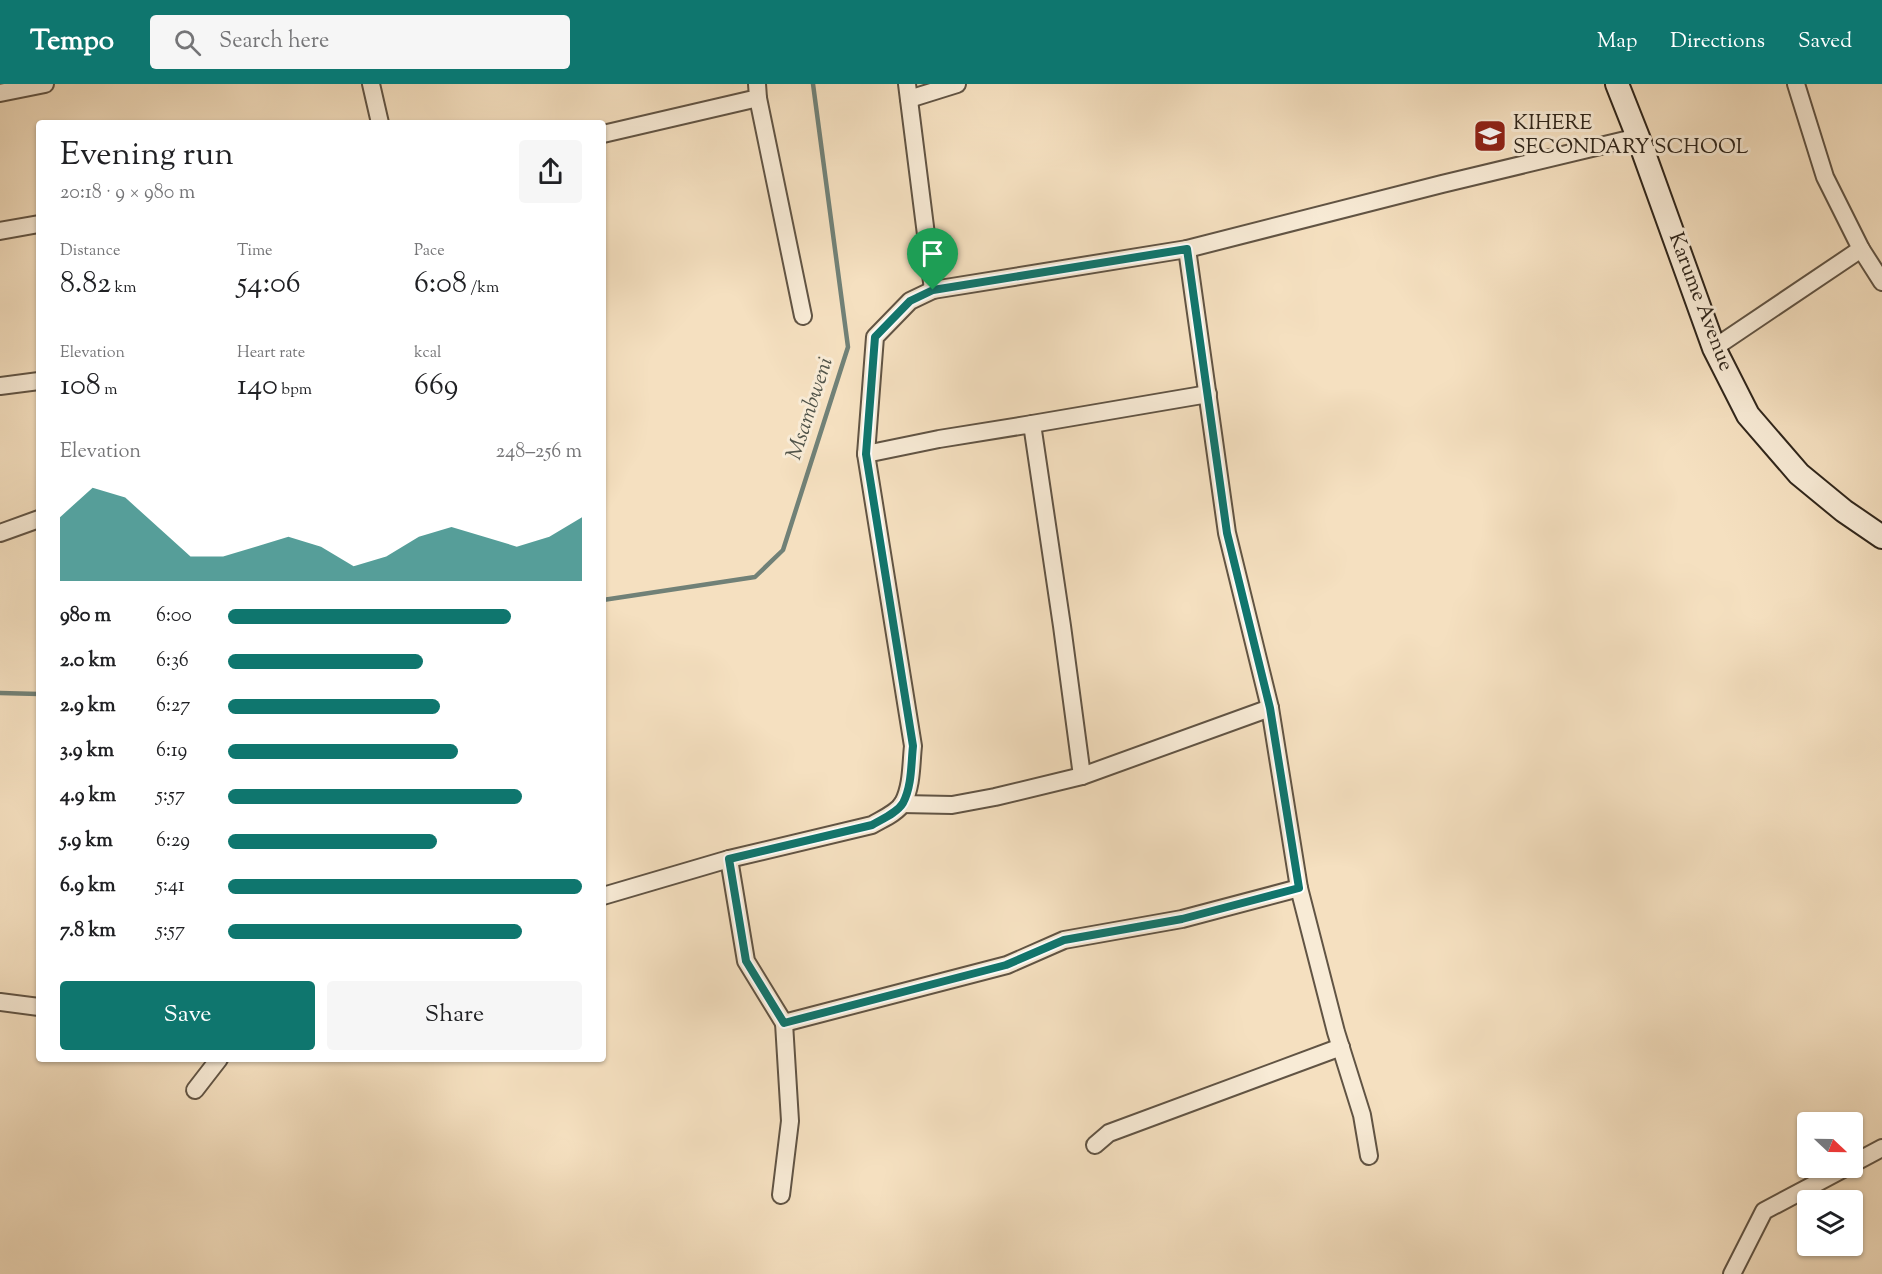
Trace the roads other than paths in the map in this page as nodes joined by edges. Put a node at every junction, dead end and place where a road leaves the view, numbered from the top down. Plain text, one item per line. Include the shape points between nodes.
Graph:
1 (45, 84) edge
2 (370, 84) edge
3 (957, 84) edge
4 (1617, 84) edge
5 (1796, 84) edge
6 (20, 86) edge
7 (758, 91) edge
8 (908, 91) edge
9 (0, 93) edge
10 (379, 120) edge
11 (606, 133) edge
12 (1638, 137) junction
13 (36, 225) edge
14 (0, 231) edge
15 (1187, 249) junction
16 (1861, 249) junction
17 (1882, 282) edge
18 (933, 290) junction
19 (803, 316) dead end
20 (1714, 348) junction
21 (36, 381) edge
22 (0, 386) edge
23 (1208, 394) junction
24 (1032, 424) junction
25 (866, 454) junction
26 (36, 520) edge
27 (0, 533) edge
28 (1882, 537) edge
29 (1270, 708) junction
30 (1082, 777) junction
31 (902, 804) junction
32 (729, 859) junction
33 (1299, 888) junction
34 (606, 895) edge
35 (0, 1002) edge
36 (36, 1007) edge
37 (784, 1023) junction
38 (1341, 1047) junction
39 (217, 1062) edge
40 (195, 1090) dead end
41 (1095, 1145) dead end
42 (1882, 1148) edge
43 (1369, 1156) dead end
44 (1863, 1158) edge
45 (1826, 1178) edge
46 (781, 1195) dead end
47 (1732, 1274) edge

1 - 6 street
2 - 10 street
3 - 8 street
4 - 12 main road, Karume Avenue
5 - 16 street via 1825,177
6 - 9 street
7 - 11 street
7 - 19 street
8 - 18 street
12 - 15 street
12 - 20 main road, Karume Avenue
13 - 14 street
15 - 18 street
15 - 23 street
16 - 17 street
16 - 20 street
18 - 25 street via 910,301 875,337
20 - 28 main road, Karume Avenue via 1748,415 1798,474
21 - 22 street
23 - 24 street
23 - 29 street via 1227,533
24 - 25 street
24 - 30 street
25 - 31 street via 913,746 910,778
26 - 27 street
29 - 30 street
29 - 33 street
30 - 31 street via 952,805
31 - 32 street via 872,825
32 - 34 street
32 - 37 street via 746,961
33 - 37 street via 1182,919 1064,940 1006,965
33 - 38 street
35 - 36 street
37 - 46 street via 790,1121
38 - 41 street via 1109,1133
38 - 43 street via 1362,1115
39 - 40 street
42 - 44 street
45 - 47 street via 1764,1211

